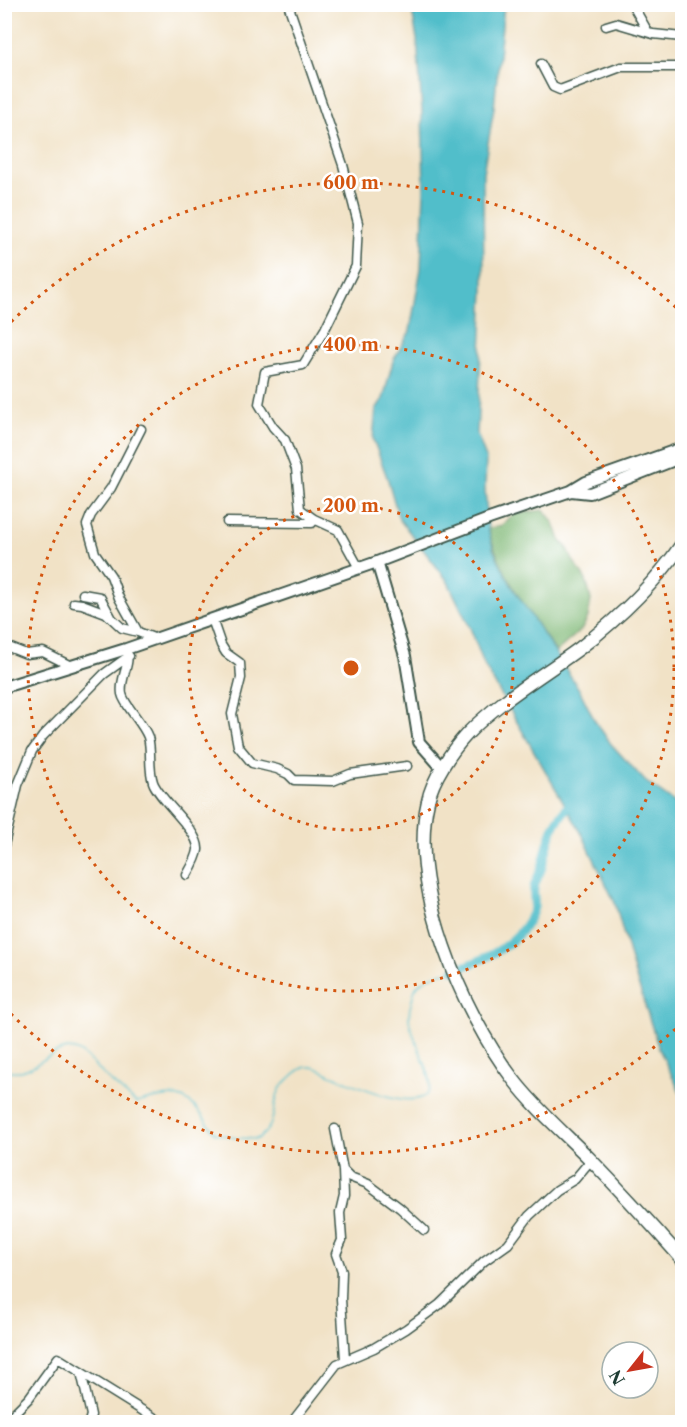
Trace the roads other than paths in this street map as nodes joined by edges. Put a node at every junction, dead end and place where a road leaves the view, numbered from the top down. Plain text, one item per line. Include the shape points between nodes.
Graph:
1 (288, 4) edge
2 (632, 4) edge
3 (606, 26) dead end
4 (648, 32) junction
5 (682, 37) edge
6 (541, 64) dead end
7 (682, 67) edge
8 (141, 429) dead end
9 (682, 448) edge
10 (682, 457) edge
11 (571, 491) junction
12 (314, 519) junction
13 (227, 522) dead end
14 (682, 544) edge
15 (377, 562) junction
16 (359, 568) junction
17 (83, 594) dead end
18 (74, 603) dead end
19 (112, 617) junction
20 (212, 619) junction
21 (138, 632) junction
22 (156, 639) junction
23 (11, 648) dead end
24 (127, 653) junction
25 (71, 666) junction
26 (4, 687) edge
27 (407, 766) dead end
28 (442, 768) junction
29 (4, 845) edge
30 (188, 875) dead end
31 (335, 1129) dead end
32 (591, 1160) junction
33 (343, 1170) junction
34 (424, 1230) dead end
35 (682, 1259) edge
36 (345, 1359) junction
37 (81, 1372) junction
38 (4, 1419) edge
39 (147, 1419) edge
40 (90, 1420) edge
41 (161, 1422) edge
42 (292, 1422) edge

1 - 12 street via 343,165 358,223 356,266 325,329 303,365 266,372 259,404 285,440 296,469 300,509
2 - 4 street
3 - 4 street via 616,23
4 - 5 street
6 - 7 street via 553,87 560,90 621,66
8 - 21 street via 87,525 95,553 111,576
9 - 11 main road
10 - 11 main road via 590,493
11 - 15 main road
12 - 13 street via 312,523
12 - 16 street via 338,530
14 - 28 highway via 638,599 581,647 496,708 466,735
15 - 16 main road
15 - 28 main road via 405,656 419,742
16 - 20 main road
17 - 19 street via 100,597
18 - 19 street via 94,607
19 - 21 street via 122,628
20 - 22 main road
20 - 27 street via 226,653 240,663 241,678 231,714 238,746 252,763 277,769 294,780 315,781
21 - 22 street
22 - 24 main road
23 - 25 street via 26,654 43,652
24 - 25 main road
24 - 29 street via 32,751 18,785
24 - 30 street via 122,695 148,738 154,785 188,827 198,846
25 - 26 main road
28 - 32 highway via 428,800 425,861 433,911 455,976 484,1034 513,1078
31 - 33 street
32 - 35 highway
32 - 36 street via 575,1179 529,1216 508,1244 484,1261 440,1305 374,1348
33 - 34 street via 368,1184
33 - 36 street via 342,1240 336,1254 342,1271
36 - 42 street
37 - 38 street via 58,1358 29,1398
37 - 39 street
37 - 40 street
39 - 41 street

